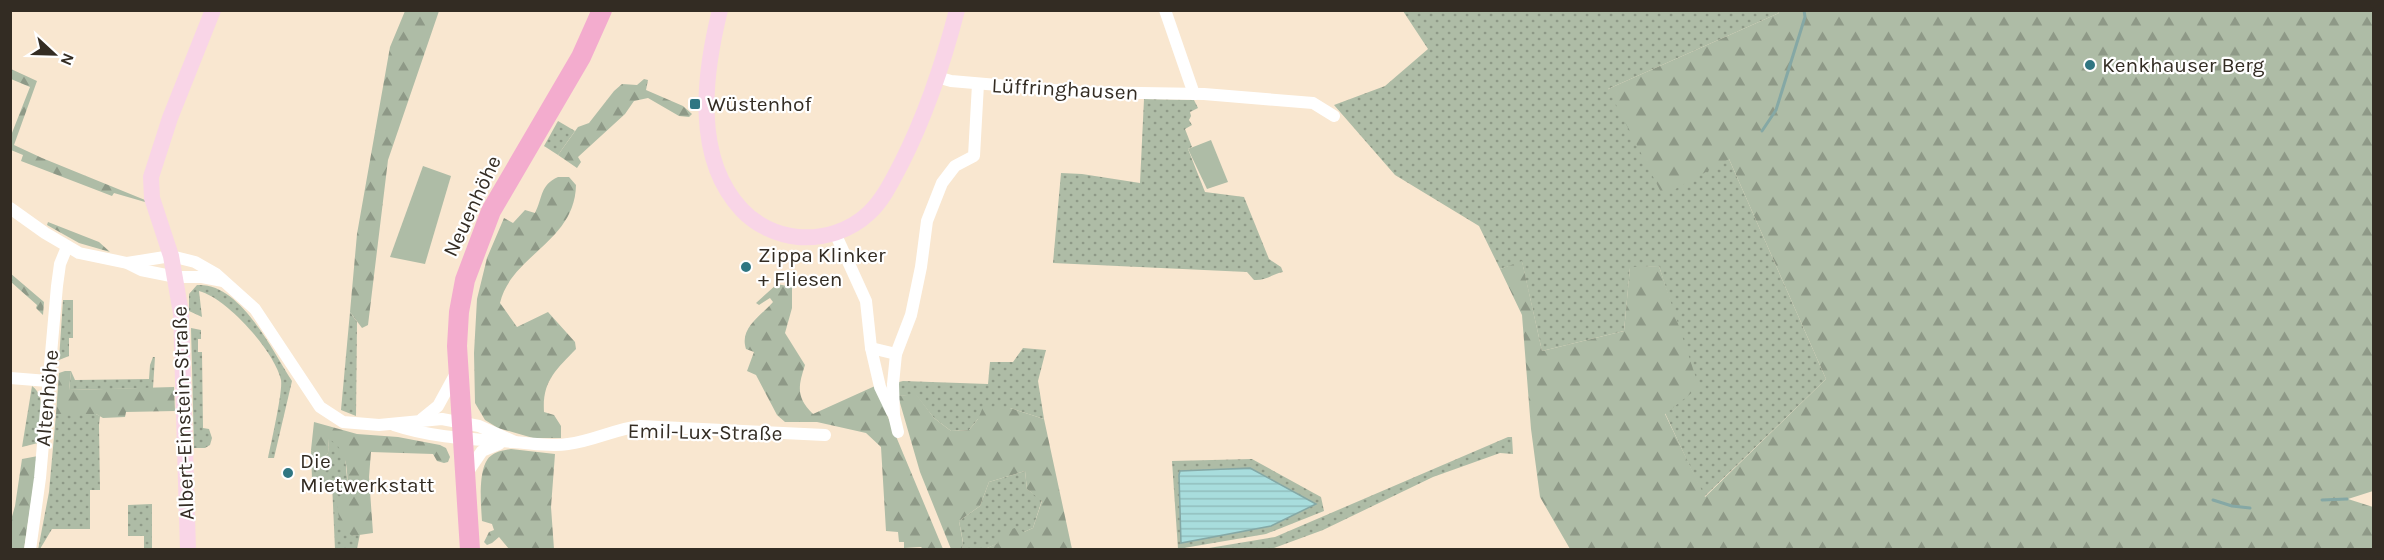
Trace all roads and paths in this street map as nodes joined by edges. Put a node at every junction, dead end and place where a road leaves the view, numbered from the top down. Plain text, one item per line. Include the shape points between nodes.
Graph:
1 (213, 10) edge
2 (602, 10) edge
3 (720, 10) edge
4 (1165, 10) edge
5 (955, 18) edge
6 (937, 77) junction
7 (978, 84) junction
8 (1194, 94) junction
9 (1334, 116) dead end
10 (10, 208) edge
11 (835, 233) junction
12 (67, 247) junction
13 (171, 256) junction
14 (127, 263) junction
15 (176, 276) junction
16 (223, 281) junction
17 (871, 348) junction
18 (896, 354) junction
19 (458, 369) junction
20 (10, 378) edge
21 (48, 381) junction
22 (894, 415) junction
23 (422, 419) junction
24 (394, 424) junction
25 (462, 430) junction
26 (898, 432) dead end
27 (825, 435) dead end
28 (510, 442) junction
29 (465, 477) junction
30 (30, 549) edge
31 (188, 549) edge
32 (470, 549) edge

1 - 13 main road, Albert-Einstein-Straße via 151,177 152,198
2 - 19 main road, Neuenhöhe via 581,57 504,187 479,238 461,296
3 - 11 main road via 710,58 707,119 711,153 727,191 749,217 772,230 807,237
4 - 8 street
5 - 6 main road
6 - 7 street, Lüffringhausen
6 - 11 main road via 909,147 881,198 858,222
7 - 8 street, Lüffringhausen via 1077,92
7 - 18 street via 974,156 955,166 942,183 927,221 910,315
8 - 9 street, Lüffringhausen via 1313,103
10 - 12 street
11 - 17 street via 866,301
12 - 14 street via 89,256
12 - 21 street, Altenhöhe via 58,275
13 - 14 street
13 - 15 main road, Albert-Einstein-Straße
13 - 16 street via 195,262
14 - 15 street via 141,270
15 - 16 street
15 - 31 main road, Albert-Einstein-Straße via 184,346
16 - 24 street via 255,309 327,414 354,425
17 - 18 street
17 - 22 street via 880,387
18 - 22 street
19 - 23 street via 438,405
19 - 25 main road, Neuenhöhe
20 - 21 street
21 - 30 street, Altenhöhe
22 - 26 street
23 - 24 street
23 - 25 street via 442,419
24 - 25 street via 416,432
25 - 28 street, Emil-Lux-Straße
25 - 29 main road, Neuenhöhe
27 - 28 street, Emil-Lux-Straße via 640,426 557,446
28 - 29 street via 482,451
29 - 32 main road, Neuenhöhe

